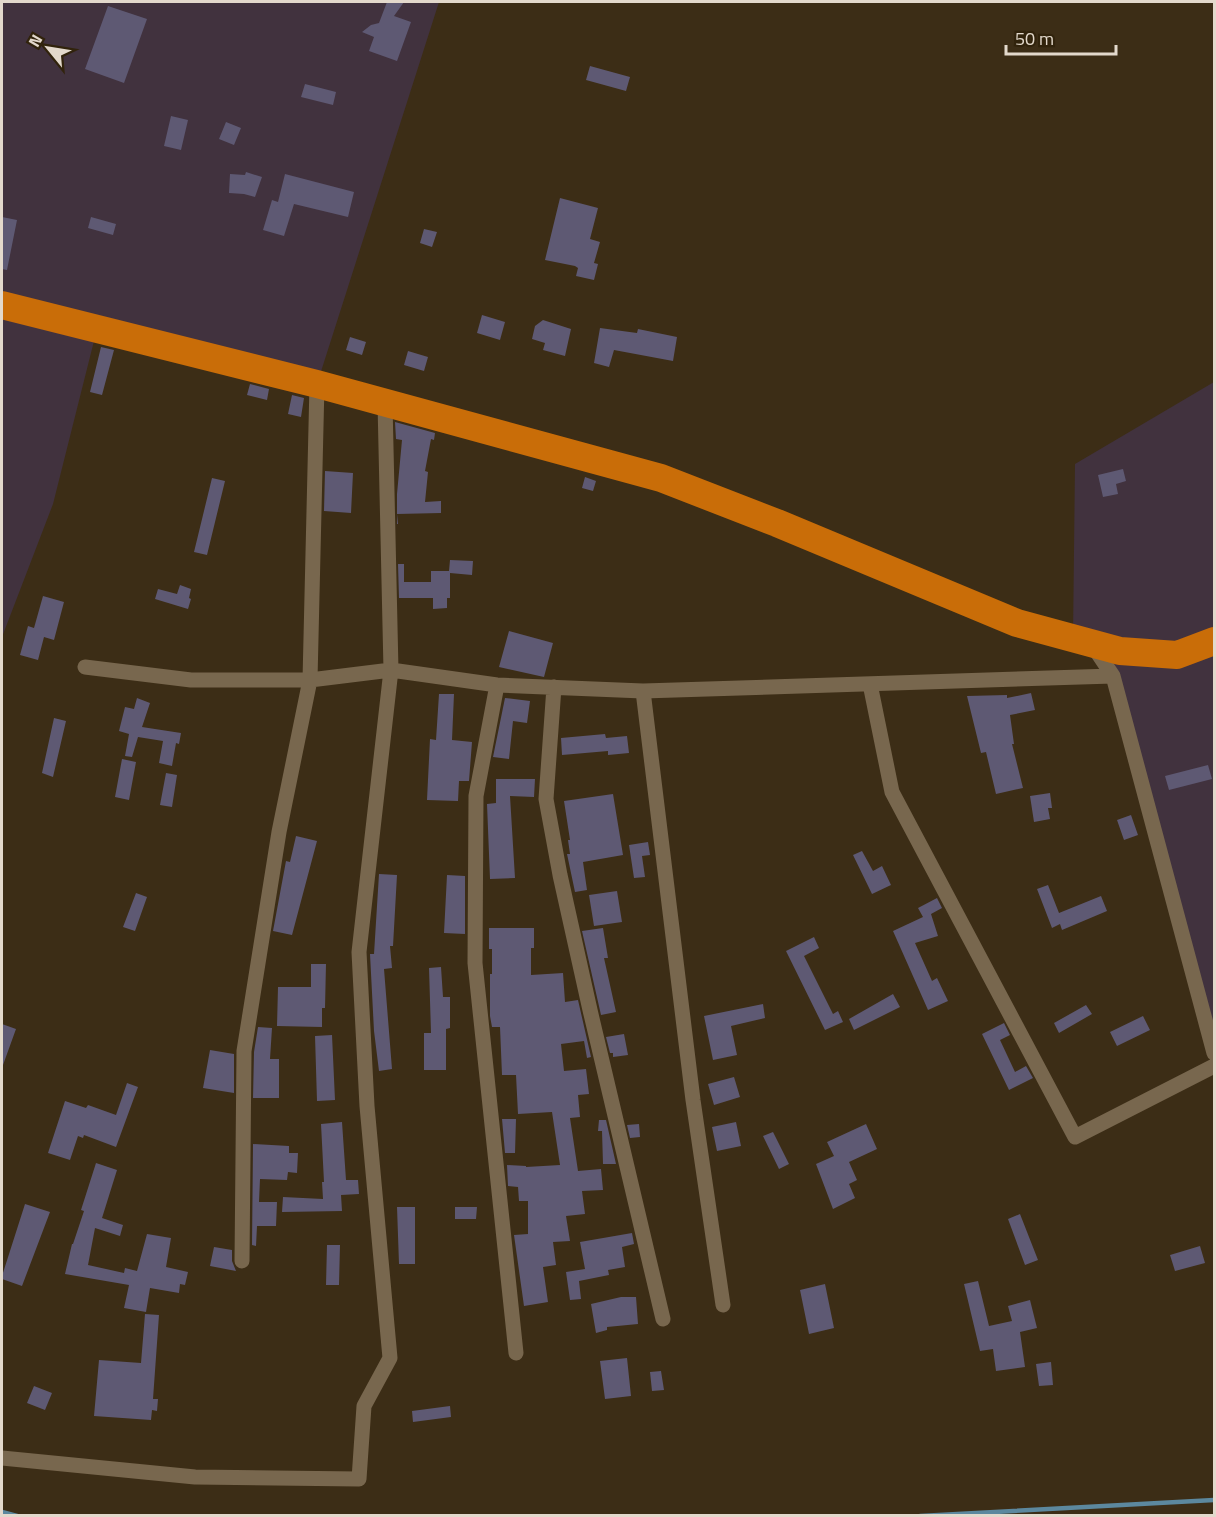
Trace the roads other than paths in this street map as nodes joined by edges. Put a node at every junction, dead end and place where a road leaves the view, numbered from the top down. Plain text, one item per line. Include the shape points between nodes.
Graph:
1 (2, 305) edge
2 (317, 384) junction
3 (385, 403) junction
4 (1215, 641) edge
5 (1092, 644) junction
6 (85, 668) dead end
7 (391, 670) junction
8 (1113, 676) junction
9 (310, 680) junction
10 (870, 684) junction
11 (497, 686) junction
12 (554, 687) junction
13 (643, 691) junction
14 (1215, 1053) edge
15 (1215, 1066) edge
16 (242, 1261) dead end
17 (723, 1305) dead end
18 (663, 1319) dead end
19 (516, 1353) dead end
20 (2, 1458) edge

1 - 2 highway
2 - 3 highway
2 - 9 street
3 - 5 highway via 661,478 1017,623
3 - 7 street
4 - 5 highway via 1177,655 1120,651
5 - 8 street
6 - 9 street via 191,680
7 - 9 street
7 - 11 street
7 - 20 street via 359,952 367,1106 390,1358 364,1406 359,1479 195,1477
8 - 10 street
8 - 14 street
9 - 16 street via 279,832 244,1051
10 - 13 street
10 - 15 street via 892,792 1075,1137
11 - 12 street
11 - 19 street via 476,796 475,963
12 - 13 street
12 - 18 street via 546,798 587,998
13 - 17 street via 693,1100

